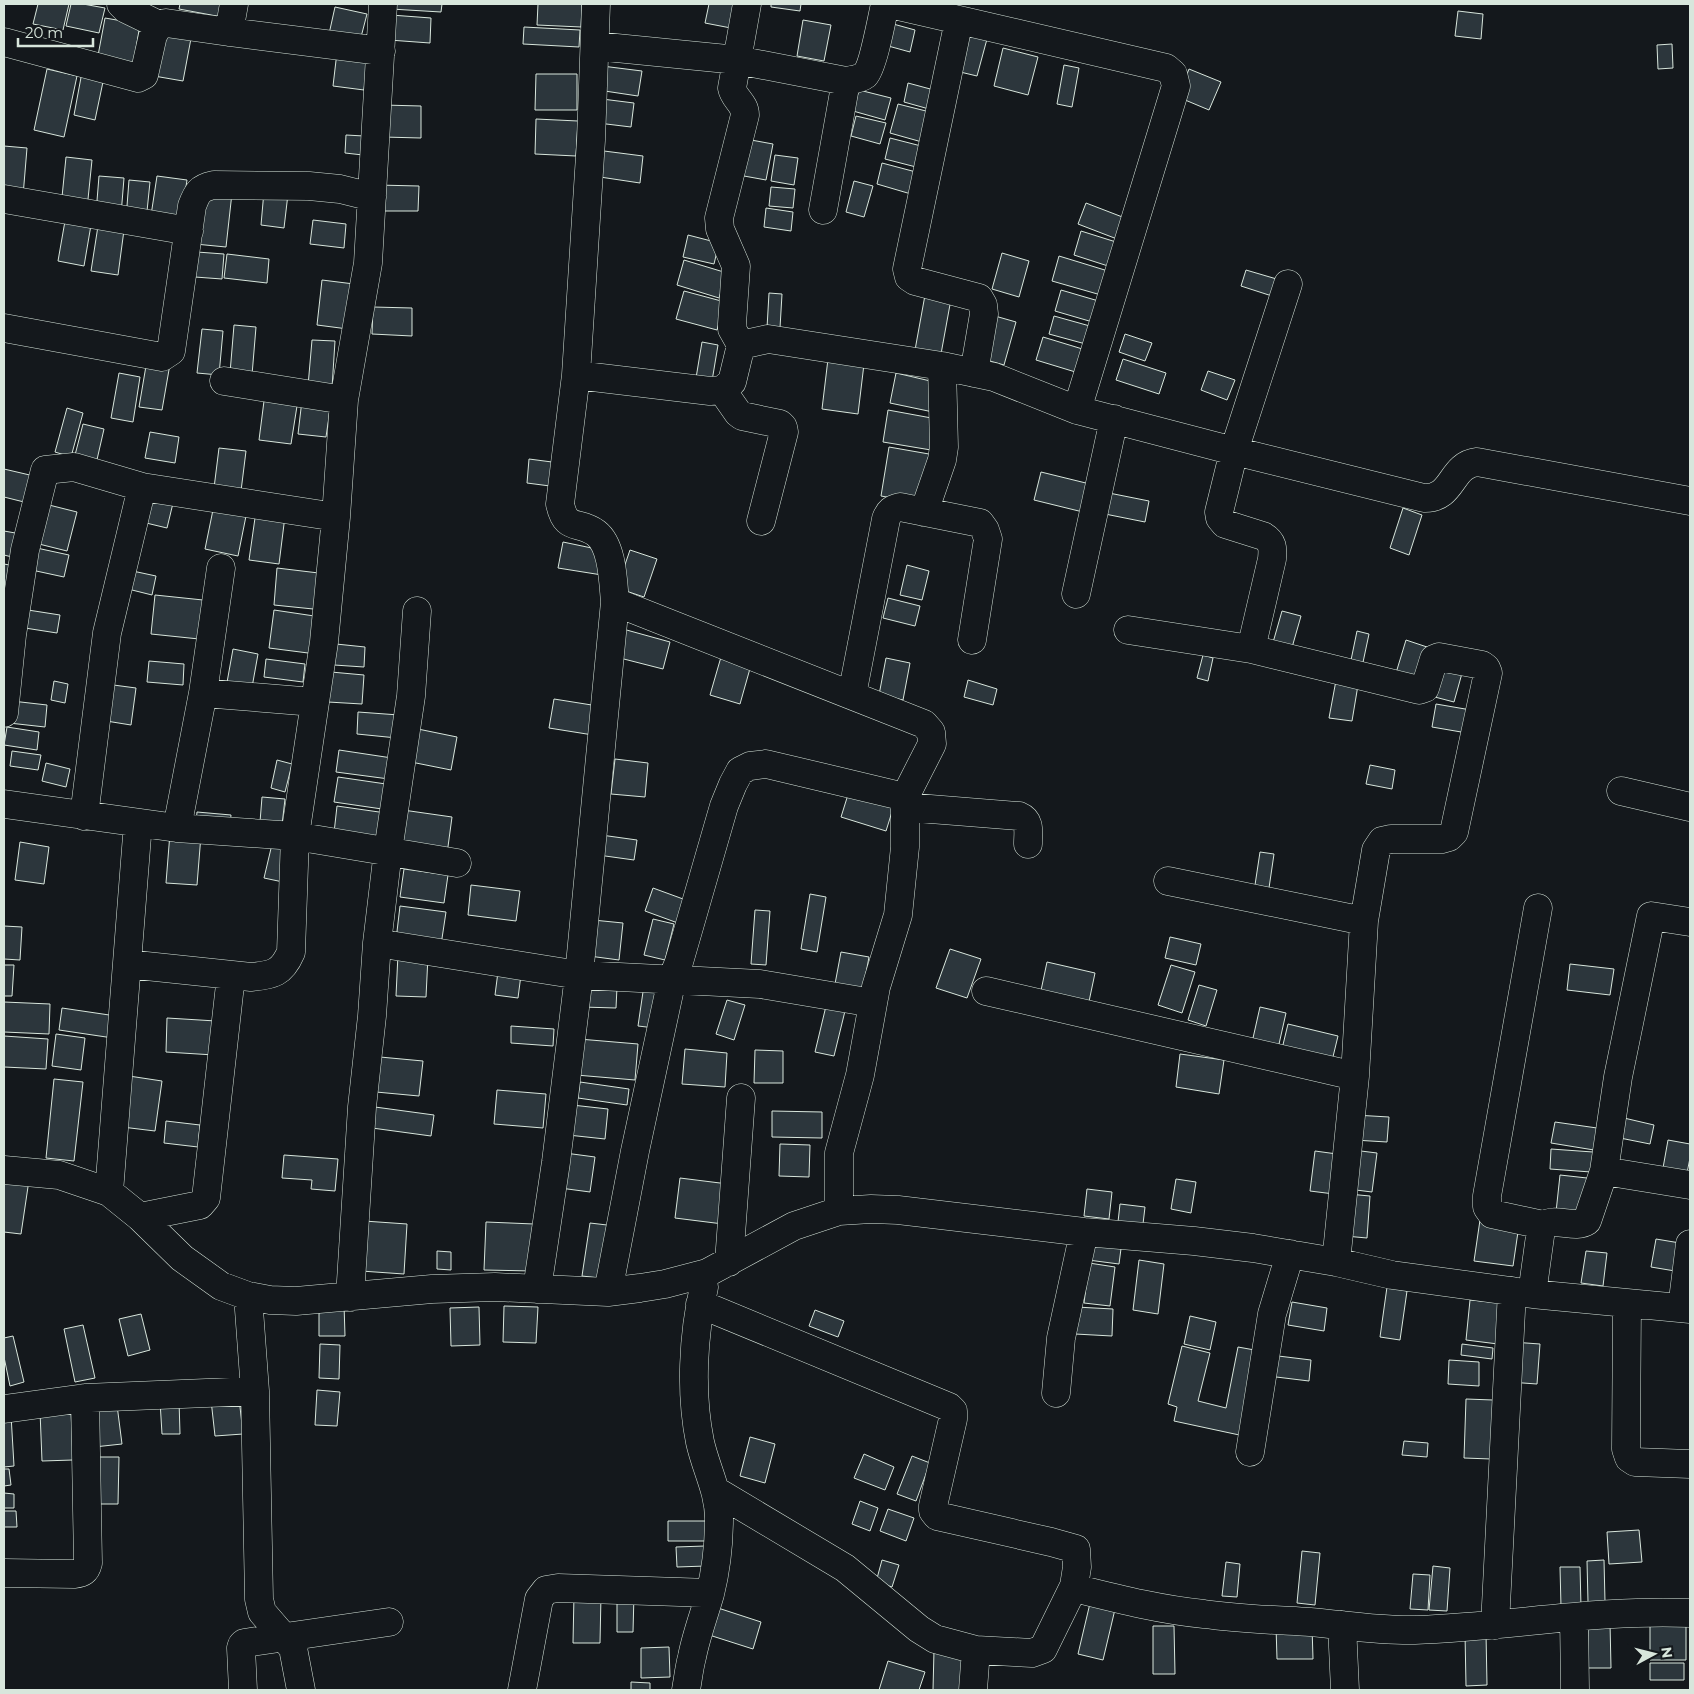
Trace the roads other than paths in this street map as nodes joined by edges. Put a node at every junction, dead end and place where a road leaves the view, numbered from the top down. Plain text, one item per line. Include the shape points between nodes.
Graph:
1 (121, 4) edge
2 (234, 4) edge
3 (383, 4) edge
4 (596, 4) edge
5 (747, 4) edge
6 (885, 4) edge
7 (890, 4) edge
8 (959, 20) junction
9 (158, 25) junction
10 (229, 32) junction
11 (4, 42) edge
12 (596, 46) junction
13 (381, 51) junction
14 (737, 60) junction
15 (846, 81) junction
16 (372, 197) junction
17 (4, 199) edge
18 (823, 210) dead end
19 (189, 231) junction
20 (1288, 284) dead end
21 (4, 328) edge
22 (741, 345) junction
23 (942, 366) junction
24 (974, 372) junction
25 (576, 375) junction
26 (224, 381) dead end
27 (722, 390) junction
28 (344, 400) junction
29 (1077, 410) junction
30 (1114, 419) junction
31 (1234, 451) junction
32 (142, 488) junction
33 (1690, 502) edge
34 (924, 512) junction
35 (336, 517) junction
36 (761, 521) dead end
37 (222, 568) dead end
38 (1076, 594) dead end
39 (615, 602) junction
40 (417, 611) dead end
41 (1128, 630) dead end
42 (8, 633) edge
43 (972, 640) dead end
44 (1251, 649) junction
45 (203, 692) junction
46 (852, 695) junction
47 (314, 702) junction
48 (4, 713) edge
49 (1621, 791) dead end
50 (906, 802) junction
51 (4, 804) edge
52 (1690, 807) edge
53 (84, 816) junction
54 (138, 823) junction
55 (177, 828) junction
56 (295, 836) junction
57 (1028, 844) dead end
58 (388, 851) junction
59 (457, 864) dead end
60 (1168, 881) dead end
61 (1538, 908) dead end
62 (1689, 918) edge
63 (1364, 921) junction
64 (377, 943) junction
65 (126, 964) junction
66 (232, 976) junction
67 (579, 976) junction
68 (672, 979) junction
69 (986, 991) dead end
70 (873, 1003) junction
71 (1355, 1076) junction
72 (741, 1098) dead end
73 (4, 1170) edge
74 (1604, 1171) junction
75 (1690, 1185) edge
76 (108, 1192) junction
77 (839, 1211) junction
78 (140, 1217) junction
79 (1543, 1225) junction
80 (1084, 1232) junction
81 (1690, 1244) edge
82 (1290, 1254) junction
83 (1336, 1262) junction
84 (718, 1268) junction
85 (536, 1289) junction
86 (608, 1292) junction
87 (1522, 1292) junction
88 (248, 1296) junction
89 (350, 1297) junction
90 (700, 1304) junction
91 (1627, 1304) junction
92 (1686, 1309) edge
93 (255, 1391) junction
94 (1056, 1394) dead end
95 (85, 1398) junction
96 (4, 1409) edge
97 (1250, 1452) dead end
98 (1690, 1464) edge
99 (716, 1490) junction
100 (4, 1573) edge
101 (1074, 1586) junction
102 (710, 1593) junction
103 (1690, 1613) edge
104 (1574, 1617) junction
105 (389, 1622) dead end
106 (1342, 1625) junction
107 (1496, 1625) junction
108 (284, 1636) junction
109 (976, 1650) junction
110 (243, 1690) edge
111 (301, 1690) edge
112 (522, 1690) edge
113 (686, 1690) edge
114 (973, 1690) edge
115 (1345, 1690) edge
116 (1574, 1690) edge

1 - 9 street
2 - 10 street
3 - 13 street
4 - 12 street
5 - 14 street
6 - 15 street via 866,74
7 - 8 street
8 - 24 street via 907,269 909,277 915,281 979,298 983,304
8 - 29 street via 1166,68 1173,74 1176,86
9 - 10 street via 166,23
9 - 11 street via 144,75 138,78
10 - 13 street
12 - 14 street
12 - 25 street
13 - 16 street
14 - 15 street
14 - 22 street via 732,92 746,115 719,218 720,229 736,266 732,329
15 - 18 street
16 - 19 street via 309,186 214,185 197,194
16 - 28 street via 368,263
17 - 19 street
19 - 21 street via 171,351 162,356
20 - 31 street
22 - 23 street via 768,339
22 - 27 street via 732,382
23 - 24 street
23 - 34 street via 944,447
24 - 29 street
25 - 27 street via 710,392
25 - 39 street via 560,504 568,522 597,534 605,545 611,563
26 - 28 street
27 - 36 street via 742,416 783,427
28 - 35 street
29 - 30 street
30 - 31 street
30 - 38 street
31 - 33 street via 1424,498 1433,499 1441,495 1462,468 1477,462
31 - 44 street via 1220,518 1225,524 1269,539 1273,546
32 - 35 street
32 - 42 street via 74,467 45,470
32 - 53 street via 108,633
34 - 43 street via 980,523 985,530 988,539
34 - 46 street via 900,507 889,512
35 - 47 street via 324,642
37 - 45 street
39 - 46 street
39 - 67 street
40 - 58 street via 411,696
41 - 44 street
42 - 48 street
44 - 63 street via 1419,690 1425,688 1434,659 1439,657 1482,665 1488,672 1454,832 1442,839 1382,841 1376,850
45 - 47 street
45 - 55 street
46 - 50 street via 924,724 931,732 932,744
47 - 56 street
49 - 52 street
50 - 57 street via 1025,818
50 - 68 street via 766,764 740,771 724,806
50 - 70 street via 898,915
51 - 53 street
53 - 54 street
54 - 55 street
54 - 65 street
55 - 56 street
56 - 58 street
56 - 66 street via 291,952 286,964 266,976
58 - 59 street
58 - 64 street
60 - 63 street
61 - 79 street via 1486,1196 1487,1207 1492,1214
62 - 74 street via 1651,916 1618,1078
63 - 71 street
64 - 67 street
64 - 89 street
65 - 66 street
65 - 76 street
66 - 78 street via 206,1198 200,1205
67 - 68 street
67 - 85 street via 556,1162
68 - 70 street via 760,984
68 - 86 street
69 - 71 street
70 - 77 street via 860,1075 839,1153
71 - 83 street
72 - 84 street
73 - 76 street via 59,1175
74 - 75 street
74 - 79 street via 1587,1221
76 - 78 street
77 - 80 street via 898,1210
77 - 84 street via 794,1226
78 - 88 street via 200,1272 221,1286
79 - 87 street
80 - 82 street via 1194,1241
80 - 94 street via 1061,1338
81 - 92 street
82 - 83 street
82 - 97 street via 1272,1314
83 - 87 street via 1392,1275
84 - 86 street via 665,1284
84 - 90 street
85 - 86 street
85 - 89 street via 432,1289
87 - 91 street
87 - 107 street
88 - 89 street via 296,1301
88 - 93 street
90 - 99 street via 694,1359 696,1412 701,1443
90 - 101 street via 949,1407 953,1419 933,1506 937,1516 1076,1549
91 - 92 street
91 - 98 street via 1626,1449 1629,1458 1635,1462
93 - 95 street
93 - 108 street via 259,1599 262,1612
95 - 96 street
95 - 100 street via 86,1569 74,1574
99 - 102 street via 718,1546
99 - 109 street via 845,1568 935,1639
101 - 106 street via 1203,1614
101 - 109 street via 1039,1652
102 - 112 street via 546,1590 539,1599
102 - 113 street
103 - 104 street
104 - 107 street
104 - 116 street
105 - 108 street
106 - 107 street via 1413,1630
106 - 115 street
108 - 110 street via 242,1645
108 - 111 street via 293,1648
109 - 114 street

